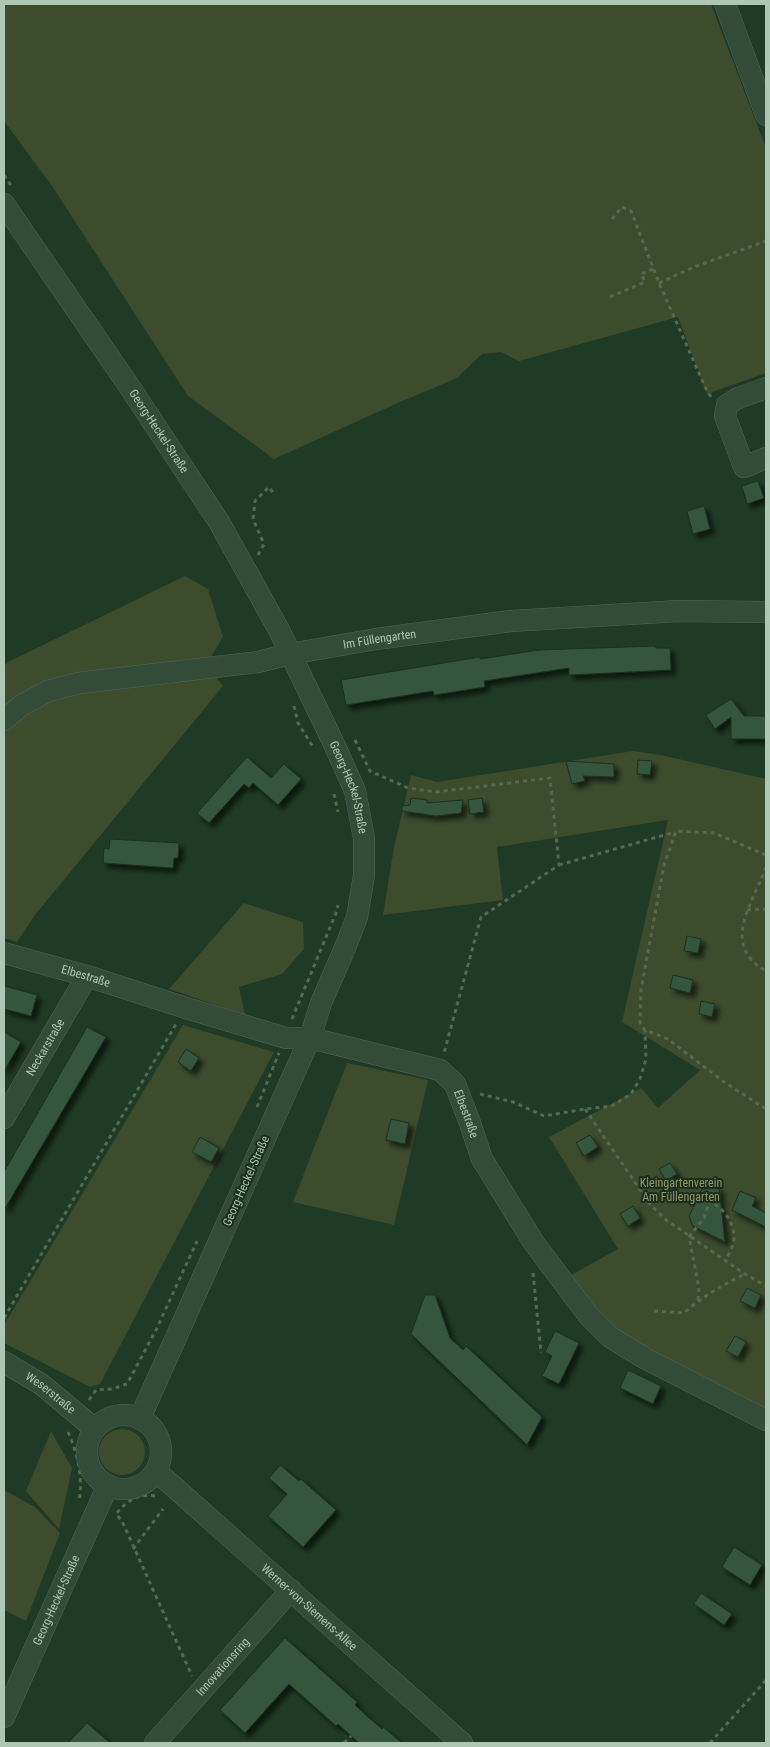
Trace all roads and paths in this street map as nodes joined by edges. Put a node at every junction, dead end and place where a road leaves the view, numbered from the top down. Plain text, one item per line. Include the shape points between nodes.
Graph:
1 (725, 4) edge
2 (766, 115) edge
3 (4, 204) edge
4 (612, 219) dead end
5 (766, 242) edge
6 (653, 269) junction
7 (658, 282) junction
8 (610, 297) dead end
9 (766, 388) edge
10 (724, 416) junction
11 (766, 458) edge
12 (274, 494) dead end
13 (258, 555) dead end
14 (766, 612) edge
15 (290, 654) junction
16 (4, 720) edge
17 (352, 736) dead end
18 (676, 831) junction
19 (766, 855) edge
20 (559, 865) junction
21 (766, 867) edge
22 (762, 880) junction
23 (766, 885) edge
24 (766, 909) edge
25 (747, 910) junction
26 (4, 953) edge
27 (766, 972) edge
28 (87, 976) junction
29 (186, 1008) junction
30 (645, 1030) junction
31 (310, 1038) junction
32 (440, 1070) junction
33 (474, 1090) dead end
34 (585, 1109) junction
35 (766, 1109) edge
36 (4, 1118) edge
37 (700, 1198) dead end
38 (710, 1200) junction
39 (689, 1237) junction
40 (726, 1261) junction
41 (533, 1271) dead end
42 (745, 1274) junction
43 (766, 1286) edge
44 (698, 1300) junction
45 (654, 1311) dead end
46 (4, 1318) edge
47 (541, 1353) dead end
48 (4, 1362) edge
49 (112, 1389) dead end
50 (88, 1402) dead end
51 (140, 1418) junction
52 (766, 1420) edge
53 (95, 1429) junction
54 (68, 1432) dead end
55 (156, 1471) junction
56 (108, 1484) junction
57 (160, 1499) dead end
58 (78, 1508) dead end
59 (163, 1509) dead end
60 (133, 1549) junction
61 (291, 1590) junction
62 (766, 1680) edge
63 (199, 1693) junction
64 (4, 1717) edge
65 (351, 1736) dead end
66 (155, 1743) edge
67 (344, 1743) edge
68 (462, 1743) edge
69 (710, 1743) edge

1 - 2 street
3 - 15 street, Georg-Heckel-Straße via 219,522
4 - 6 path via 622,207 631,211
5 - 7 path
6 - 7 path
6 - 8 path via 641,274 645,282
7 - 10 path via 706,389
9 - 10 street via 727,405
10 - 11 street via 744,467
12 - 13 path via 269,487 255,501 253,519 264,544
14 - 15 street, Im Füllengarten via 679,611 511,621
15 - 16 street, Im Füllengarten via 258,662 79,682 48,691 22,705
15 - 31 street, Georg-Heckel-Straße via 355,791 364,838 364,875 357,917
17 - 20 path via 370,771 408,788 436,792 550,778
18 - 19 path via 714,833
18 - 20 path
18 - 30 path via 664,865 641,990 640,1024
20 - 32 path via 481,917
21 - 22 path
22 - 23 path
22 - 25 path
24 - 25 path
25 - 27 path via 742,935 745,949
26 - 28 street, Elbestraße
28 - 29 street, Elbestraße
28 - 36 street, Neckarstraße
29 - 31 street, Elbestraße via 286,1038
29 - 46 path
30 - 34 path via 646,1059 631,1094 612,1106
30 - 35 path via 668,1040
31 - 32 street, Elbestraße
31 - 51 street, Georg-Heckel-Straße
32 - 52 street, Elbestraße via 455,1084 482,1159 534,1242 588,1314 610,1337 646,1359
33 - 34 path via 482,1096 513,1102 544,1116
34 - 39 path via 649,1203
37 - 38 path
38 - 39 path via 704,1218
38 - 40 path via 727,1214 732,1227 734,1238
39 - 40 path
39 - 44 path via 699,1288
40 - 42 path
41 - 47 path
42 - 43 path
42 - 44 path
44 - 45 path via 684,1313
48 - 53 street, Weserstraße via 41,1384
49 - 50 path via 96,1390
51 - 53 street via 117,1416 105,1420
51 - 55 street via 158,1436 161,1448
53 - 56 street via 89,1440 90,1466 97,1477
54 - 58 path via 76,1448 80,1478
55 - 56 street via 146,1482 134,1487
55 - 61 street, Werner-von-Siemens-Allee
56 - 64 street, Georg-Heckel-Straße
57 - 60 path via 139,1496 124,1504 116,1514
59 - 60 path
60 - 63 path
61 - 63 street, Innovationsring
61 - 68 street, Werner-von-Siemens-Allee
62 - 69 path
63 - 66 street, Innovationsring
65 - 67 path

